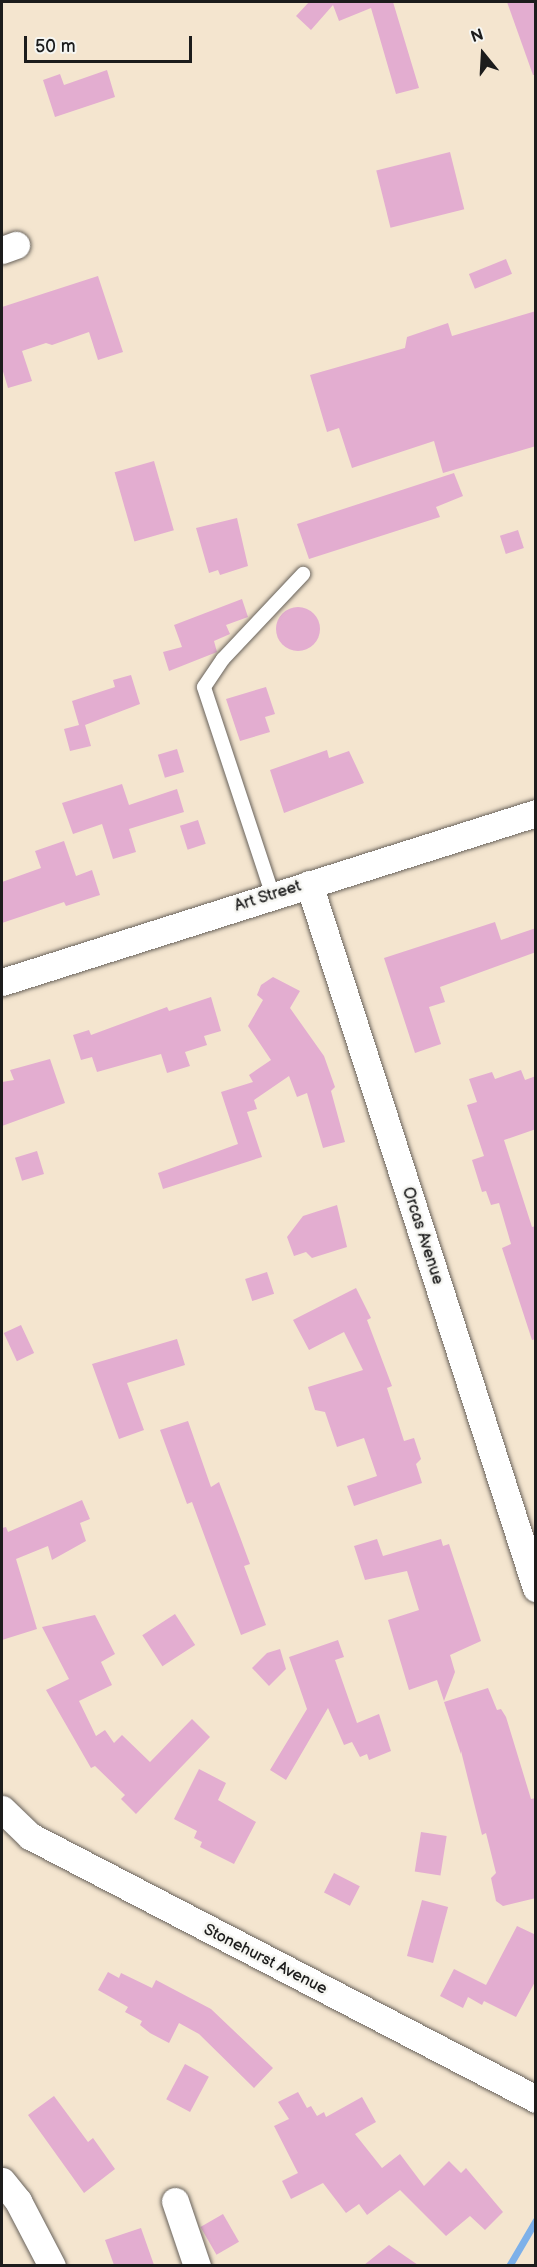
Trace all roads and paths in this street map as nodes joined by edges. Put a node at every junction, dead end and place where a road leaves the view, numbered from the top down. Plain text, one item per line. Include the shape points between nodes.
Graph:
1 (303, 574) dead end
2 (536, 813) edge
3 (309, 885) junction
4 (273, 896) junction
5 (2, 982) edge
6 (536, 1588) edge
7 (2, 1809) edge
8 (536, 2098) edge
9 (2, 2181) edge
10 (175, 2201) dead end
11 (52, 2265) edge
12 (197, 2265) edge

1 - 4 lane via 222,659 204,687
2 - 3 street, Art Street
3 - 4 street, Art Street
3 - 6 street, Orcas Avenue
4 - 5 street, Art Street
7 - 8 street, Stonehurst Avenue via 30,1836
9 - 11 street via 23,2209
10 - 12 street

